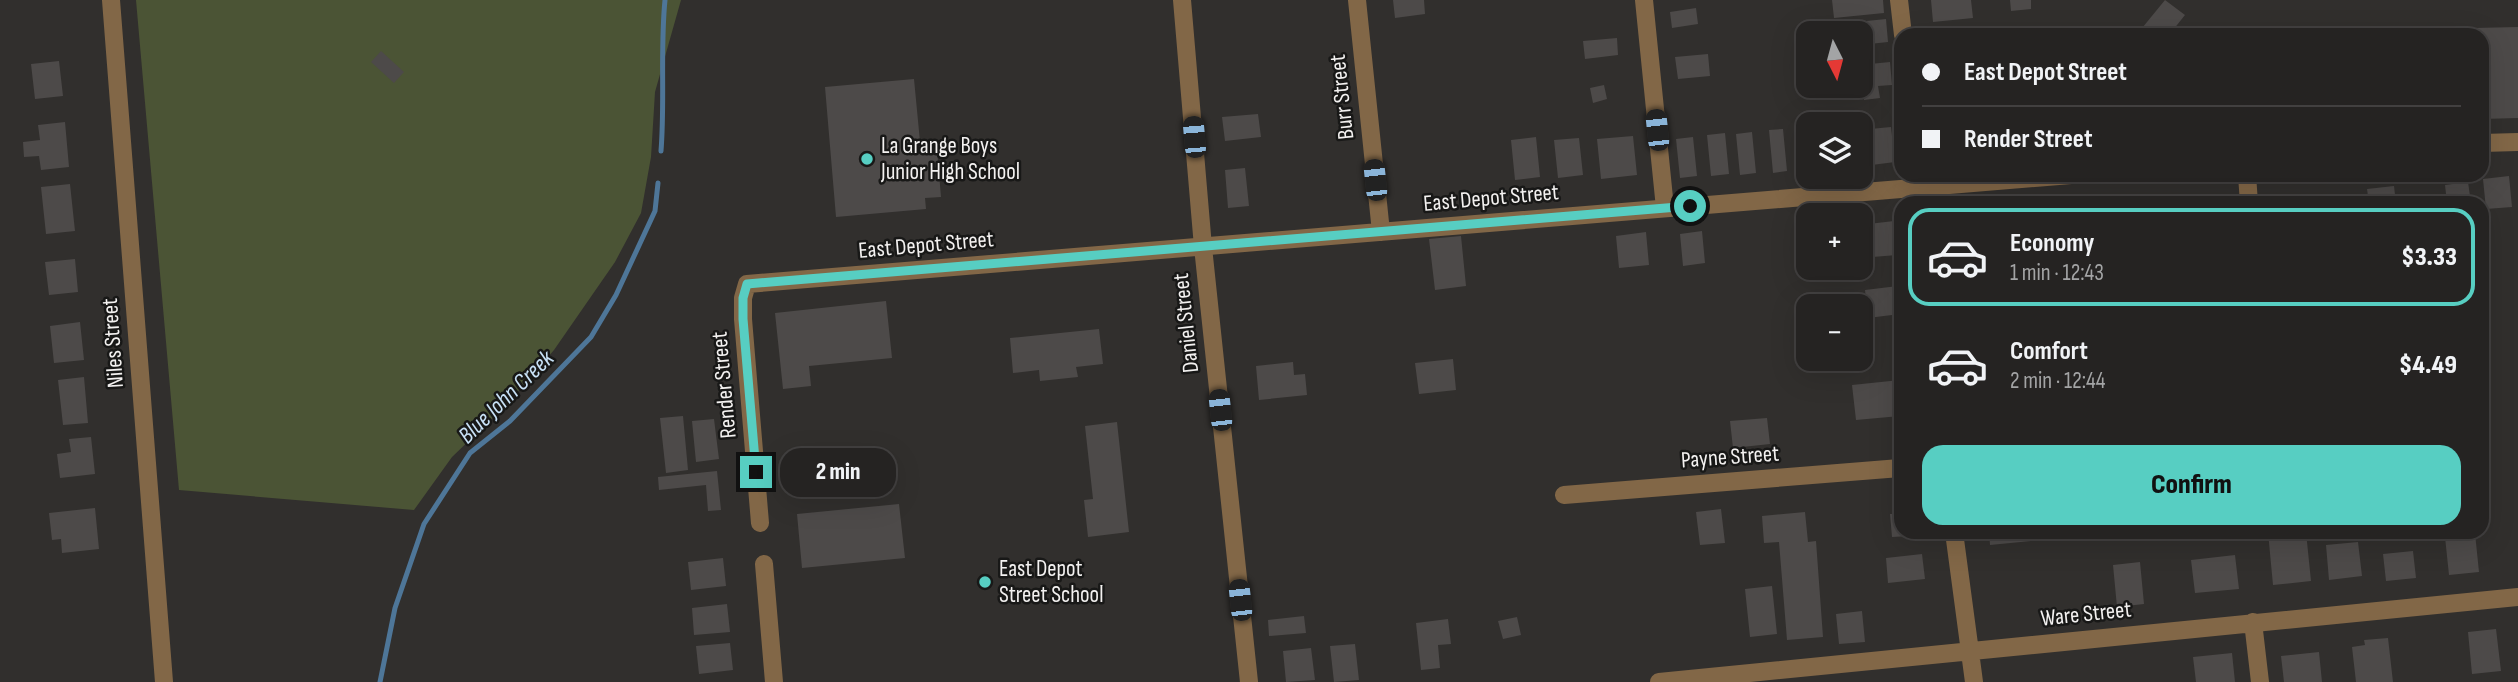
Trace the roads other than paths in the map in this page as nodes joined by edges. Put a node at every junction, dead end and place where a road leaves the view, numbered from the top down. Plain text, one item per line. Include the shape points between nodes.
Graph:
1 (111, 0) edge
2 (1182, 0) edge
3 (1357, 0) edge
4 (1644, 0) edge
5 (1899, 0) edge
6 (1902, 28) edge
7 (2518, 142) edge
8 (2489, 143) edge
9 (1994, 182) edge
10 (1917, 189) edge
11 (1665, 208) junction
12 (1381, 232) junction
13 (1203, 247) junction
14 (747, 284) joint
15 (1894, 468) edge
16 (1564, 495) dead end
17 (760, 523) dead end
18 (1955, 539) edge
19 (764, 564) dead end
20 (2518, 597) edge
21 (2253, 622) junction
22 (1970, 650) junction
23 (164, 682) edge
24 (774, 682) edge
25 (1249, 682) edge
26 (1658, 682) edge
27 (1974, 682) edge
28 (2260, 682) edge

1 - 23 street, Niles Street
2 - 13 street, Daniel Street
3 - 12 street, Burr Street
4 - 11 street
5 - 6 street
7 - 8 street
9 - 10 street, East Depot Street
10 - 11 street, East Depot Street
11 - 12 street, East Depot Street
12 - 13 street, East Depot Street
13 - 14 street, East Depot Street
13 - 25 street, Daniel Street
14 - 17 street, Render Street via 743,319
15 - 16 street, Payne Street
18 - 22 street
19 - 24 street
20 - 21 street, Ware Street
21 - 22 street, Ware Street
21 - 28 street
22 - 26 street, Ware Street
22 - 27 street

